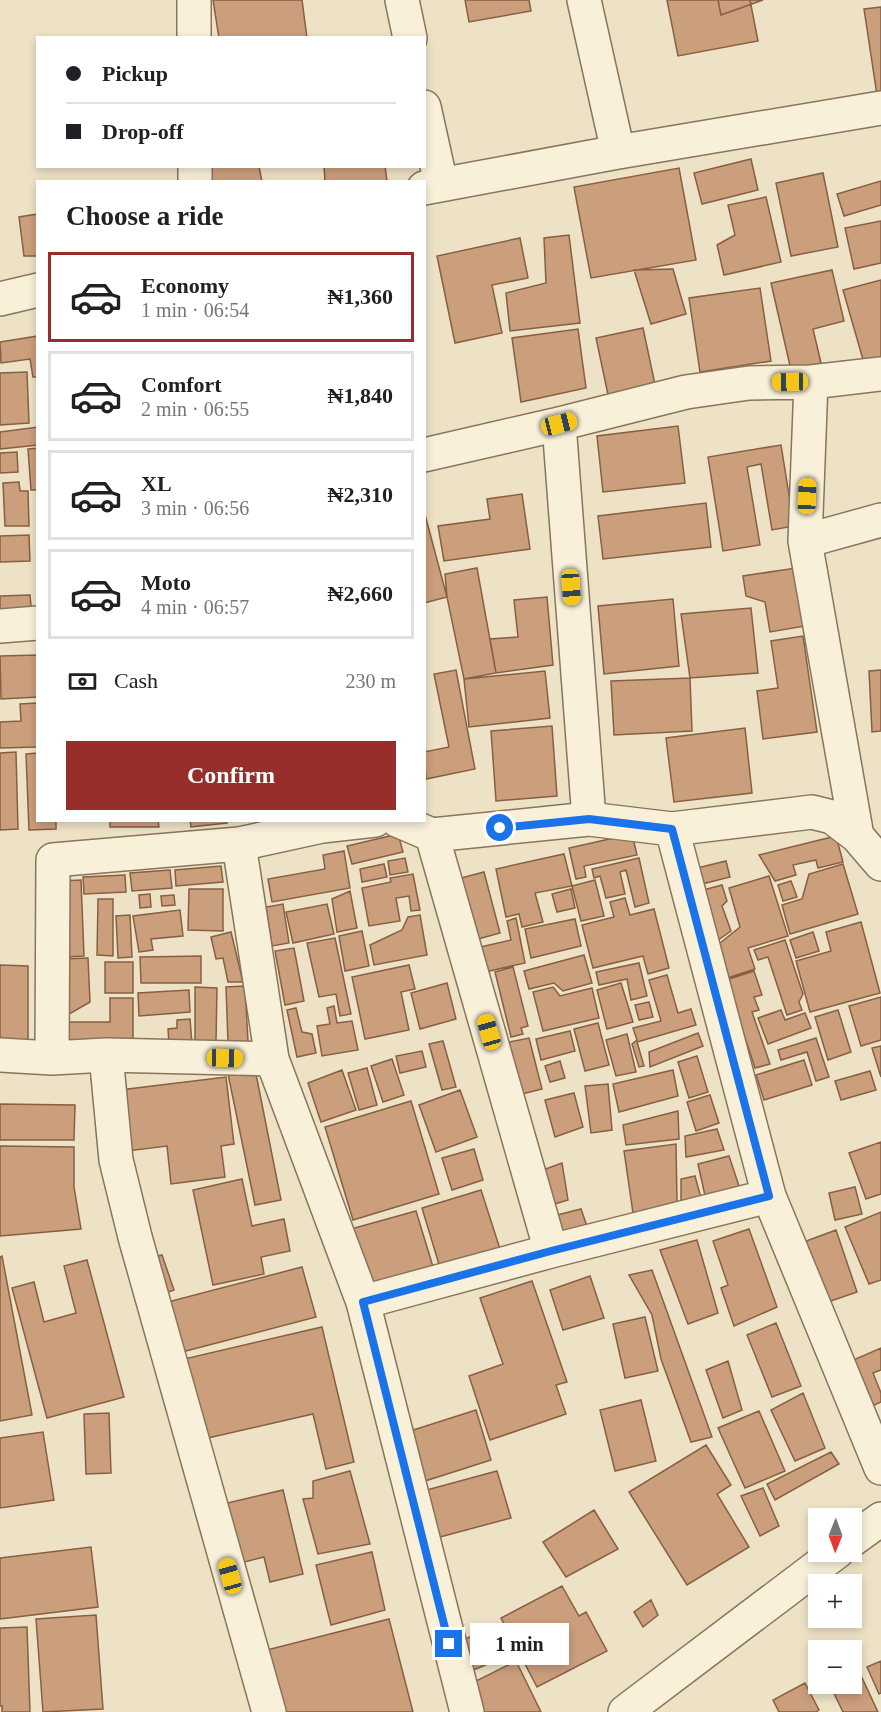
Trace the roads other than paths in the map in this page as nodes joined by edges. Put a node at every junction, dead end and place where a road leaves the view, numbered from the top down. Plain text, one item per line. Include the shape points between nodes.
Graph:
1 (194, 0) edge
2 (402, 0) edge
3 (584, 0) edge
4 (194, 36) edge
5 (410, 36) edge
6 (881, 108) edge
7 (426, 125) edge
8 (618, 152) junction
9 (433, 186) edge
10 (36, 290) edge
11 (0, 299) edge
12 (881, 374) edge
13 (811, 382) junction
14 (559, 424) junction
15 (426, 454) edge
16 (881, 520) edge
17 (805, 541) junction
18 (36, 623) edge
19 (0, 626) edge
20 (589, 819) junction
21 (357, 822) edge
22 (402, 822) edge
23 (672, 829) junction
24 (432, 835) junction
25 (857, 836) junction
26 (239, 844) junction
27 (881, 864) edge
28 (0, 1055) edge
29 (106, 1055) junction
30 (52, 1058) junction
31 (272, 1059) junction
32 (769, 1196) junction
33 (551, 1251) junction
34 (363, 1302) junction
35 (881, 1468) edge
36 (881, 1519) edge
37 (862, 1533) edge
38 (823, 1562) edge
39 (269, 1712) edge
40 (466, 1712) edge
41 (625, 1712) edge

1 - 4 street
2 - 5 street
3 - 8 street
6 - 8 street
7 - 9 street
8 - 9 street
10 - 11 street
12 - 13 street
13 - 14 street via 749,383 686,392
13 - 17 street
14 - 15 street
14 - 20 street
16 - 17 street
17 - 25 street
18 - 19 street
20 - 23 street
20 - 24 street
21 - 26 street
22 - 24 street
23 - 25 street via 812,812 832,817
23 - 32 street
24 - 33 street
25 - 27 street
26 - 30 street via 53,860
26 - 31 street
28 - 30 street
29 - 30 street
29 - 31 street
29 - 39 street via 116,1161 135,1238
31 - 34 street
32 - 33 street
32 - 35 street
33 - 34 street
34 - 40 street
36 - 37 street
38 - 41 street

